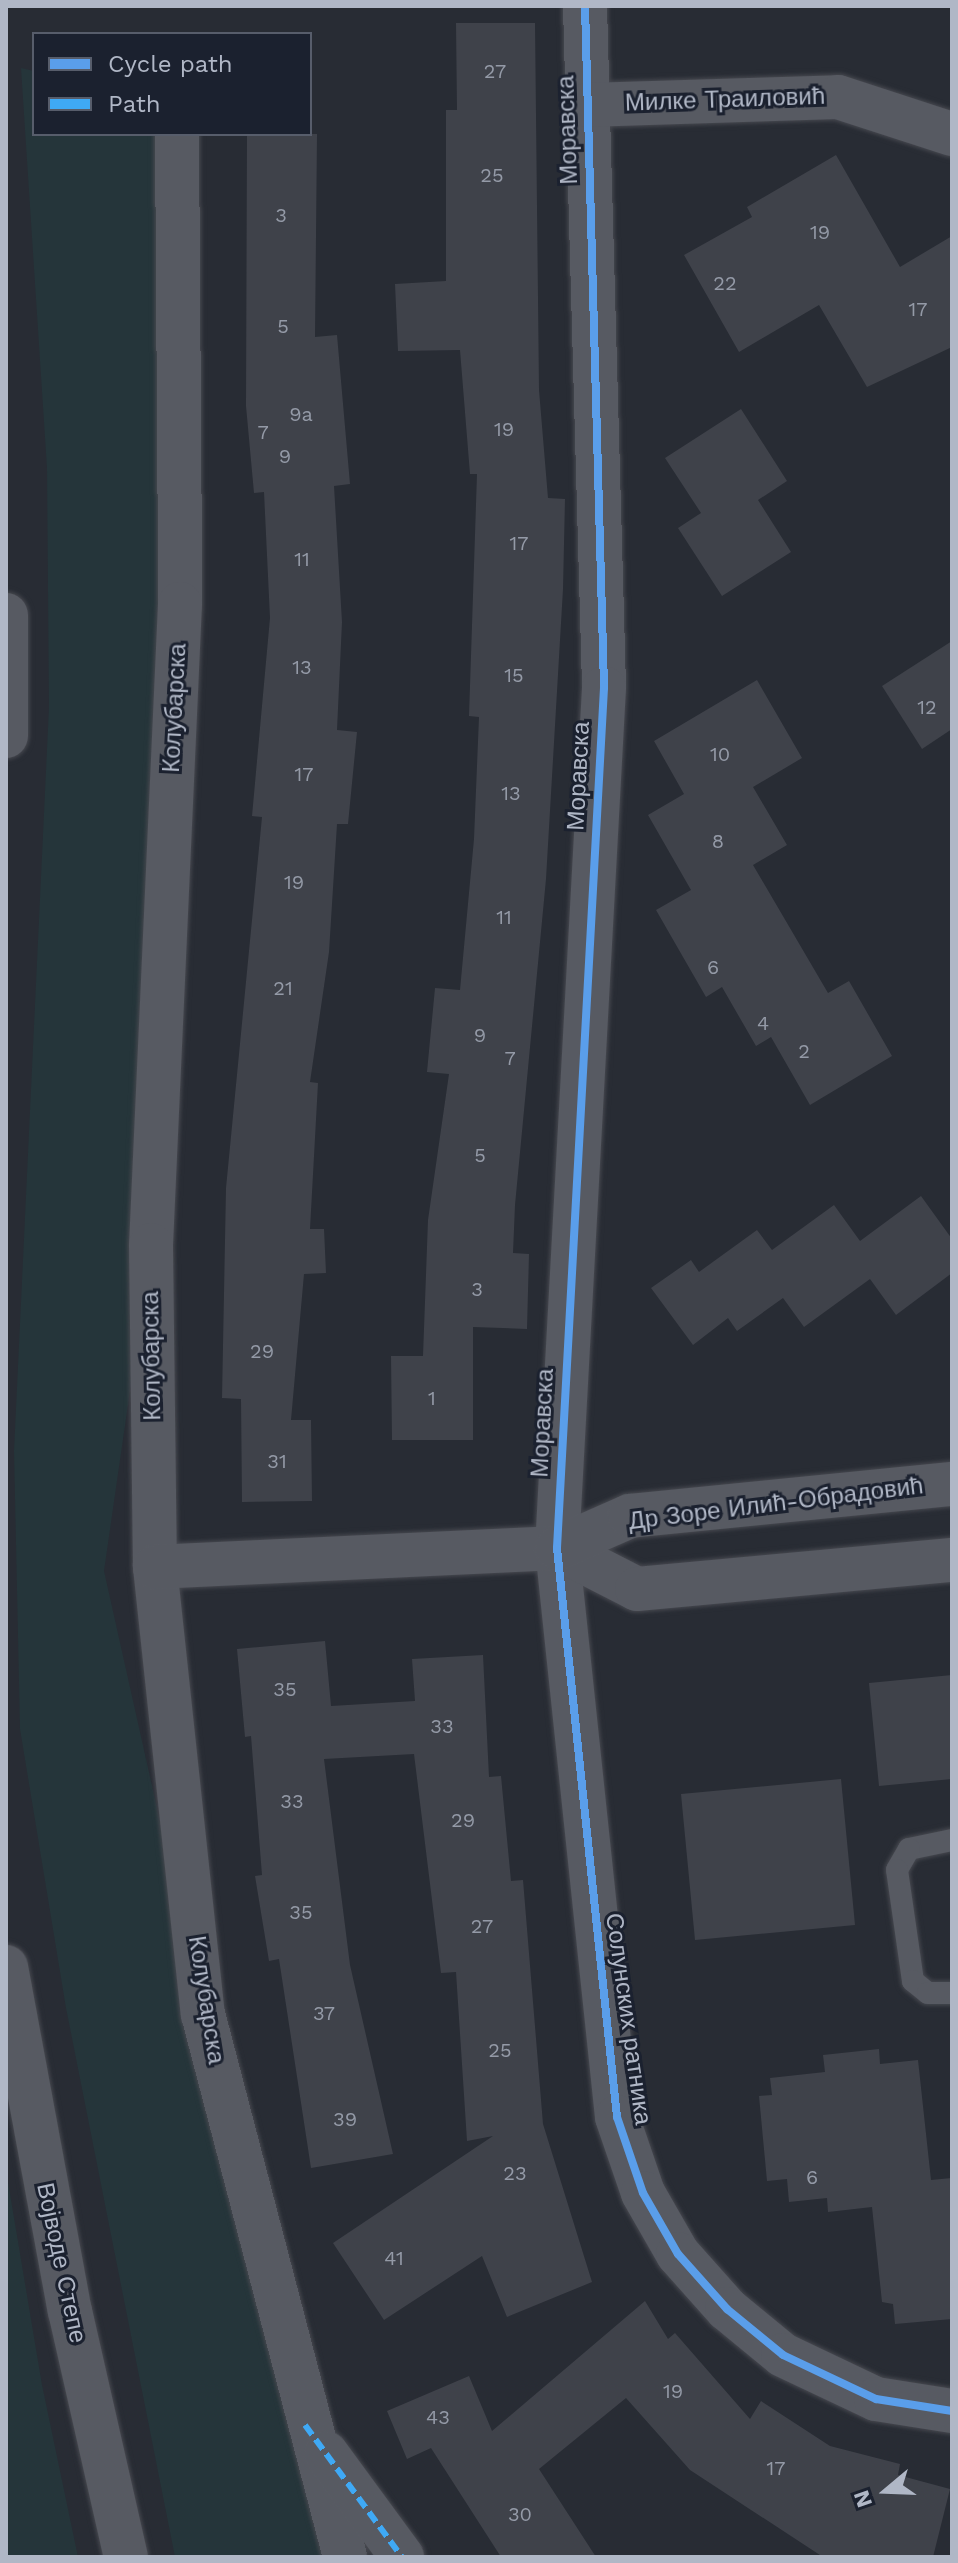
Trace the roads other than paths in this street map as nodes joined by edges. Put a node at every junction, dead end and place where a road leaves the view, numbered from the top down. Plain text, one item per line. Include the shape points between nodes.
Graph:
1 (585, 6) edge
2 (587, 105) junction
3 (952, 134) edge
4 (177, 136) edge
5 (6, 615) edge
6 (6, 736) edge
7 (952, 1484) edge
8 (557, 1548) junction
9 (952, 1560) edge
10 (155, 1567) junction
11 (952, 1840) edge
12 (6, 1967) edge
13 (952, 1993) edge
14 (952, 2411) edge
15 (305, 2425) junction
16 (126, 2557) edge
17 (345, 2557) edge
18 (402, 2557) edge

1 - 2 street, Моравска
2 - 3 street, Милке Траиловић via 838,97
2 - 8 street, Моравска via 604,688
4 - 10 street, Колубарска via 180,604 151,1245
5 - 6 street
7 - 8 street, Др Зоре Илић-Обрадовић via 630,1516
8 - 9 street, Др Зоре Илић-Обрадовић via 637,1589
8 - 10 street, Др Зоре Илић-Обрадовић
8 - 14 street, Солунских ратника via 617,2117 643,2193 678,2254 727,2309 783,2355 876,2399
10 - 15 street, Колубарска via 203,2014
11 - 13 lane via 909,1849 897,1870 913,1981 928,1993
12 - 16 street, Војводе Степе via 70,2311
15 - 17 street, Колубарска
15 - 18 street

